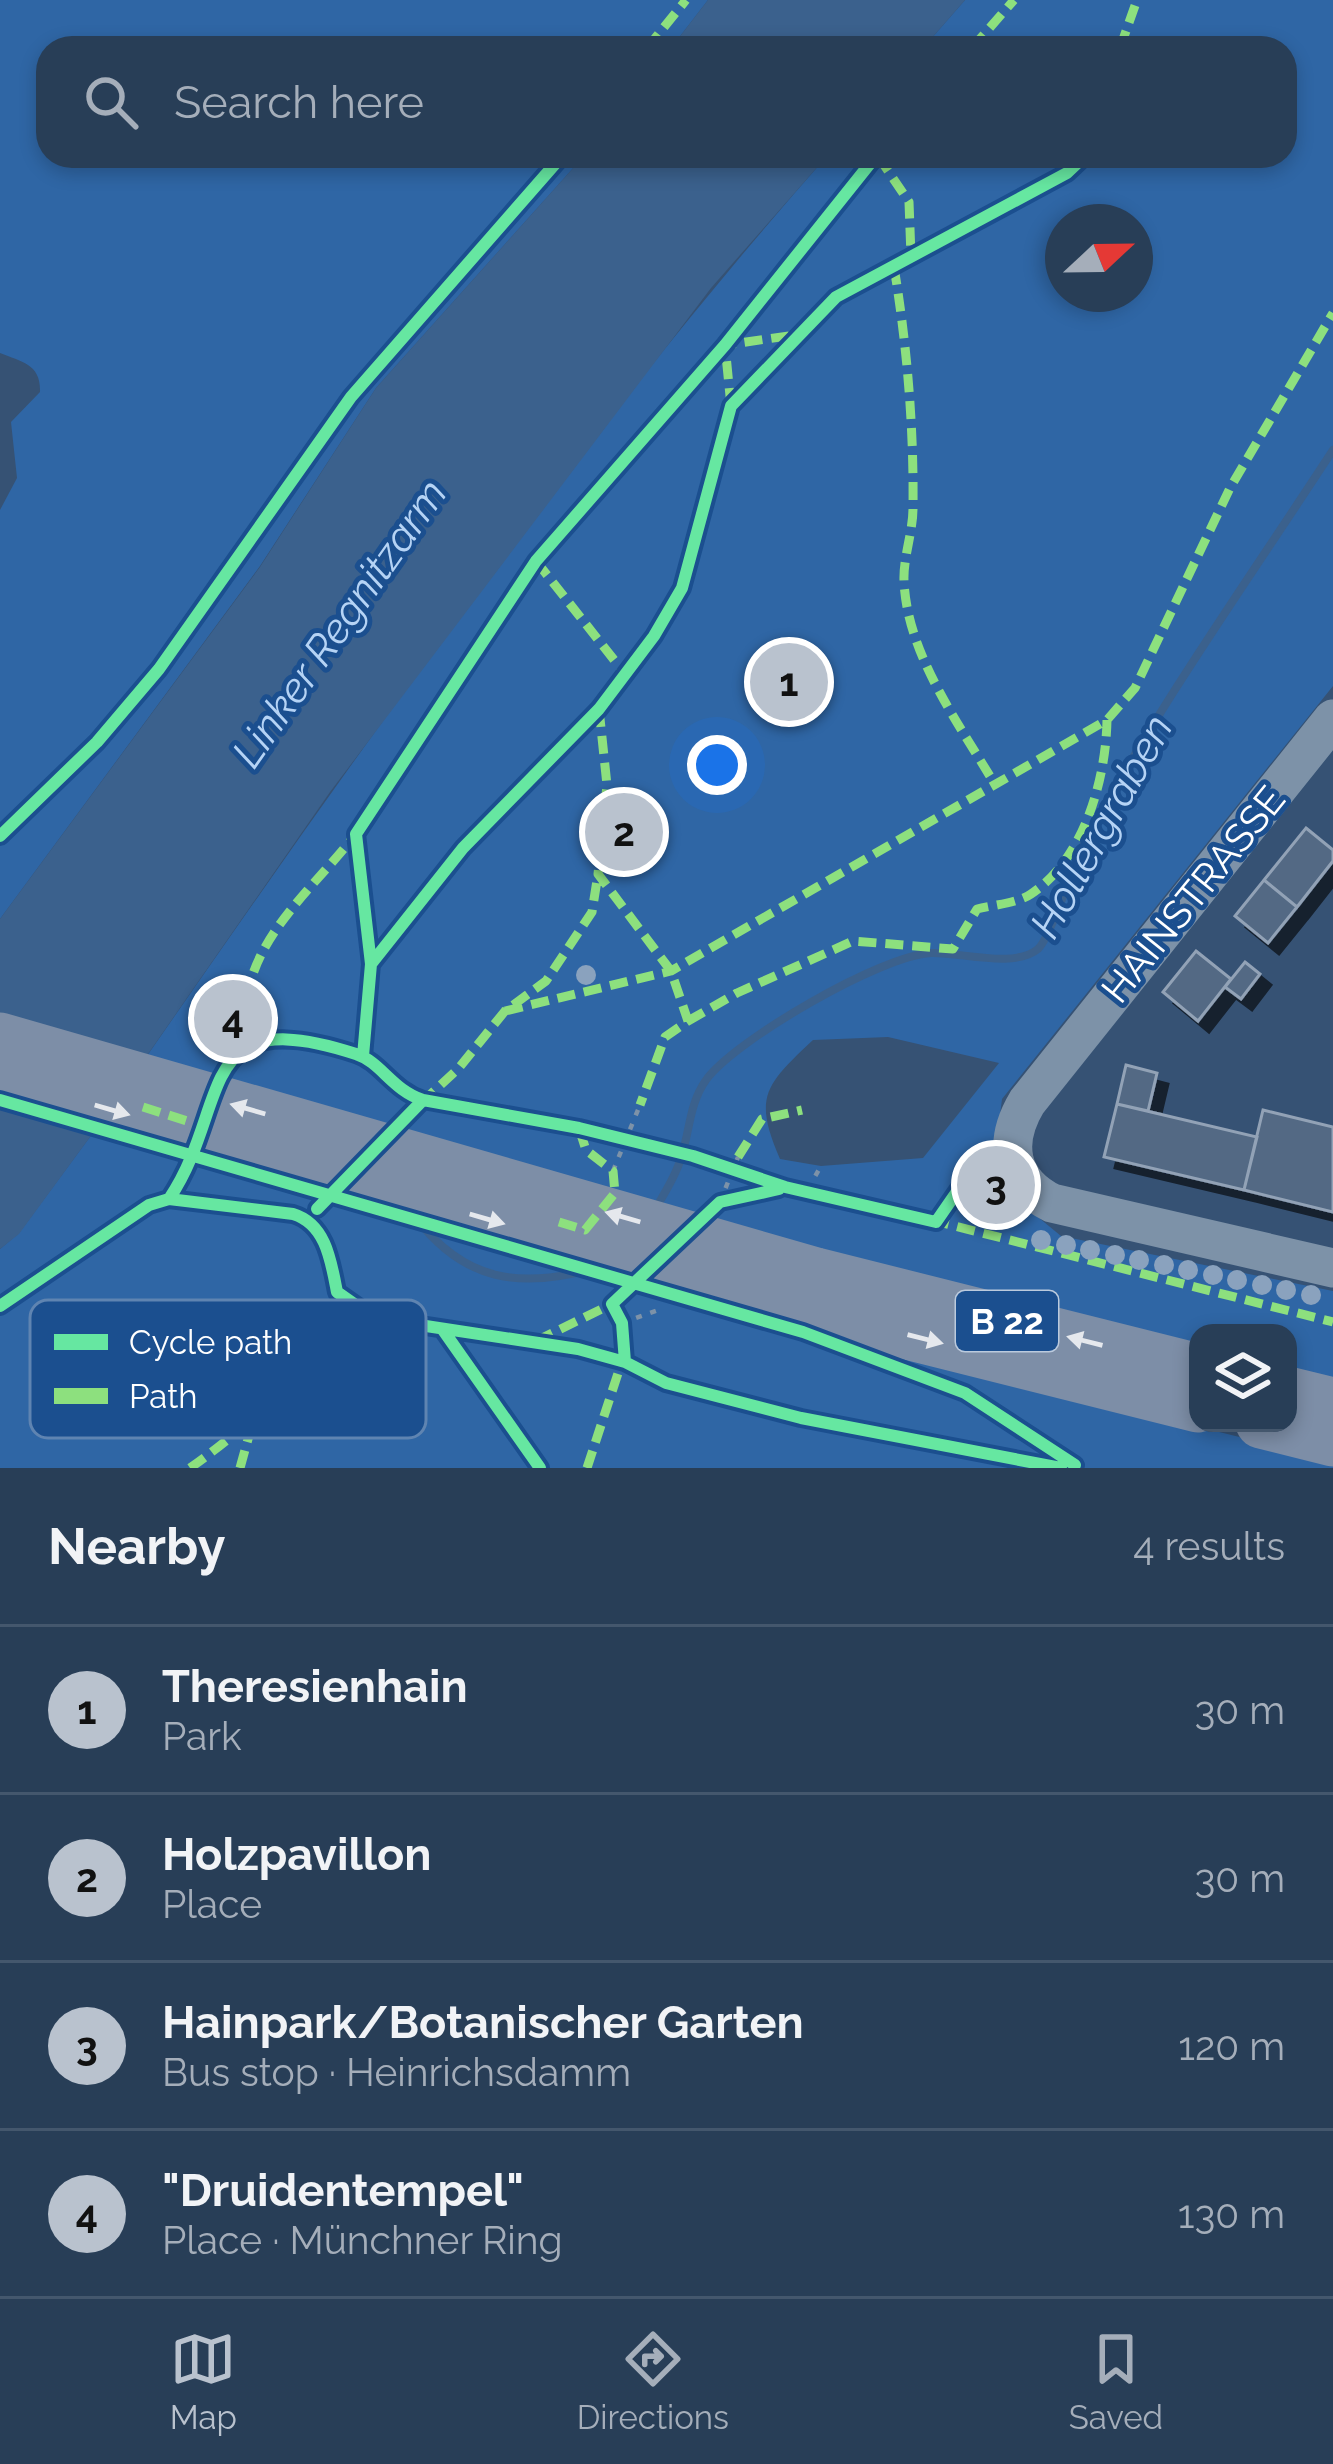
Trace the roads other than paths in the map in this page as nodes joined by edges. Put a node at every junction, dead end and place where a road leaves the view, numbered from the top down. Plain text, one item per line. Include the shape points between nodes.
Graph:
1 (1333, 718) edge
2 (0, 1038) edge
3 (0, 1077) edge
4 (1333, 1268) edge
5 (814, 1292) junction
6 (1189, 1367) edge
7 (1297, 1394) edge
8 (1333, 1403) edge
9 (1189, 1404) edge
10 (1297, 1432) edge
11 (1333, 1441) edge

1 - 4 street, HAINSTRASSE via 1013,1125 1011,1147 1020,1180 1068,1208
5 -> 2 main road, B 22
3 -> 5 main road, B 22
6 -> 5 main road, B 22
5 -> 9 main road, B 22
7 - 8 main road
10 - 11 main road

